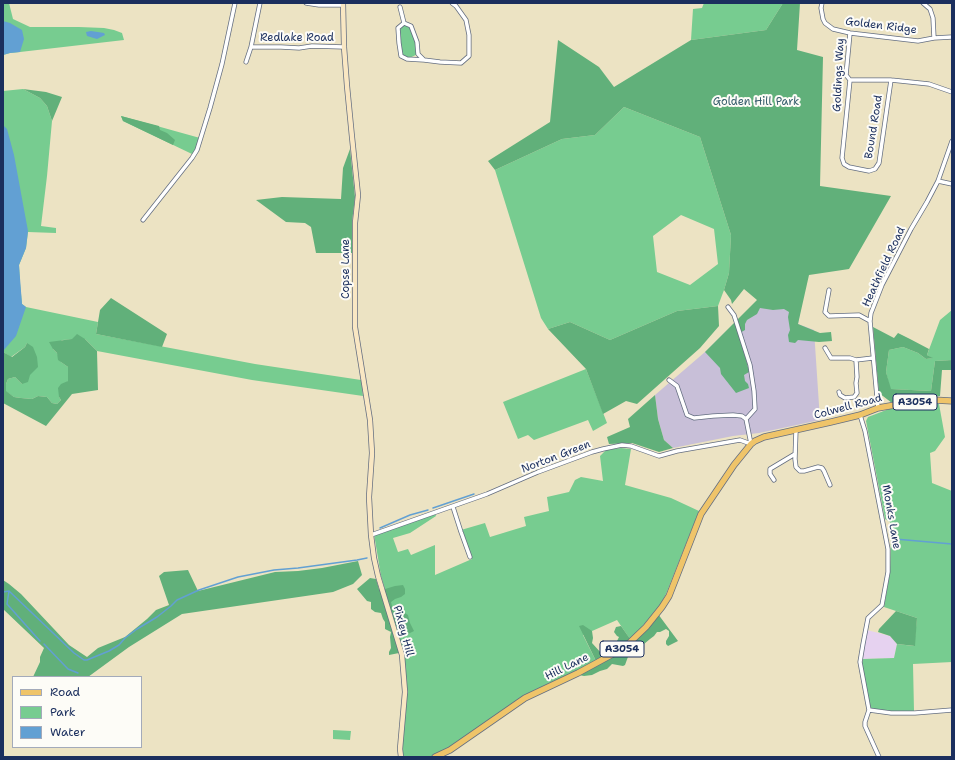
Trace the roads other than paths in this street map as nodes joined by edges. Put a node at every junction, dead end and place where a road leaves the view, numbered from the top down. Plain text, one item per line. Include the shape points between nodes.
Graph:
1 (235, 3) edge
2 (260, 3) edge
3 (306, 3) edge
4 (452, 3) edge
5 (822, 3) edge
6 (923, 3) edge
7 (342, 4) edge
8 (400, 7) dead end
9 (404, 23) junction
10 (850, 32) junction
11 (952, 37) edge
12 (934, 38) junction
13 (251, 47) junction
14 (344, 47) junction
15 (424, 60) junction
16 (246, 62) dead end
17 (850, 80) junction
18 (891, 80) junction
19 (952, 92) edge
20 (952, 141) edge
21 (869, 172) joint
22 (938, 180) junction
23 (952, 184) edge
24 (143, 220) dead end
25 (829, 290) dead end
26 (728, 307) dead end
27 (870, 321) junction
28 (825, 348) dead end
29 (831, 358) junction
30 (873, 358) junction
31 (856, 360) junction
32 (829, 362) dead end
33 (669, 380) dead end
34 (839, 392) dead end
35 (952, 401) edge
36 (878, 408) junction
37 (860, 414) junction
38 (746, 419) junction
39 (796, 430) junction
40 (751, 444) junction
41 (795, 454) junction
42 (822, 462) dead end
43 (822, 468) junction
44 (774, 480) dead end
45 (830, 485) dead end
46 (453, 507) junction
47 (372, 535) junction
48 (470, 557) dead end
49 (869, 710) junction
50 (952, 710) edge
51 (401, 757) edge
52 (435, 757) edge
53 (879, 757) edge

1 - 24 street via 222,64 197,150
2 - 13 street
3 - 7 street via 319,6
4 - 15 street via 466,20 469,56 461,63
5 - 10 street, Golden Ridge via 825,23 832,28
6 - 12 street, Golden Ridge via 933,18
7 - 14 street, Copse Lane
8 - 9 street
9 - 15 street via 411,26 418,54
9 - 15 street via 398,28 401,56 406,59
10 - 12 street, Golden Ridge via 918,41
10 - 17 street, Goldings Way via 846,75
11 - 12 street, Golden Ridge
13 - 14 street, Redlake Road
13 - 16 street
14 - 47 street, Copse Lane via 358,195 355,223 355,327 370,420 372,453 369,497
17 - 18 street
17 - 21 street, Goldings Way via 842,158 844,164 849,167
18 - 19 street via 929,84
18 - 21 street, Bound Road via 879,163
20 - 22 street, Heathfield Road
22 - 23 street
22 - 27 street, Heathfield Road via 882,285
25 - 27 street via 825,312 829,316 859,315
26 - 38 street via 734,315 750,365 755,409
27 - 30 street, Heathfield Road
28 - 29 street
29 - 31 street
29 - 32 street
30 - 31 street
30 - 36 street, Heathfield Road
31 - 34 street via 857,393 854,397 845,398
33 - 38 street via 677,386 687,415 694,418 733,415
35 - 36 main road, Colwell Road / A3054 via 934,400
36 - 37 main road, Colwell Road / A3054
37 - 39 main road, Colwell Road / A3054
37 - 49 street, Monks Lane via 888,549 888,572 882,605 868,618 860,662
38 - 40 street
39 - 40 main road, Colwell Road / A3054 via 764,437
39 - 41 street
40 - 46 street, Norton Green via 740,440 659,456 631,446 603,449
40 - 52 main road, Hill Lane / A3054 via 701,514 669,596 646,627 624,648 525,698 450,750
41 - 43 street via 796,467 800,471
41 - 44 street via 770,469
42 - 43 street
43 - 45 street
46 - 47 street, Norton Green
46 - 48 street
47 - 51 street, Pixley Hill via 378,576 402,655 405,692
49 - 50 street via 915,713
49 - 53 street, Monks Lane via 864,722

